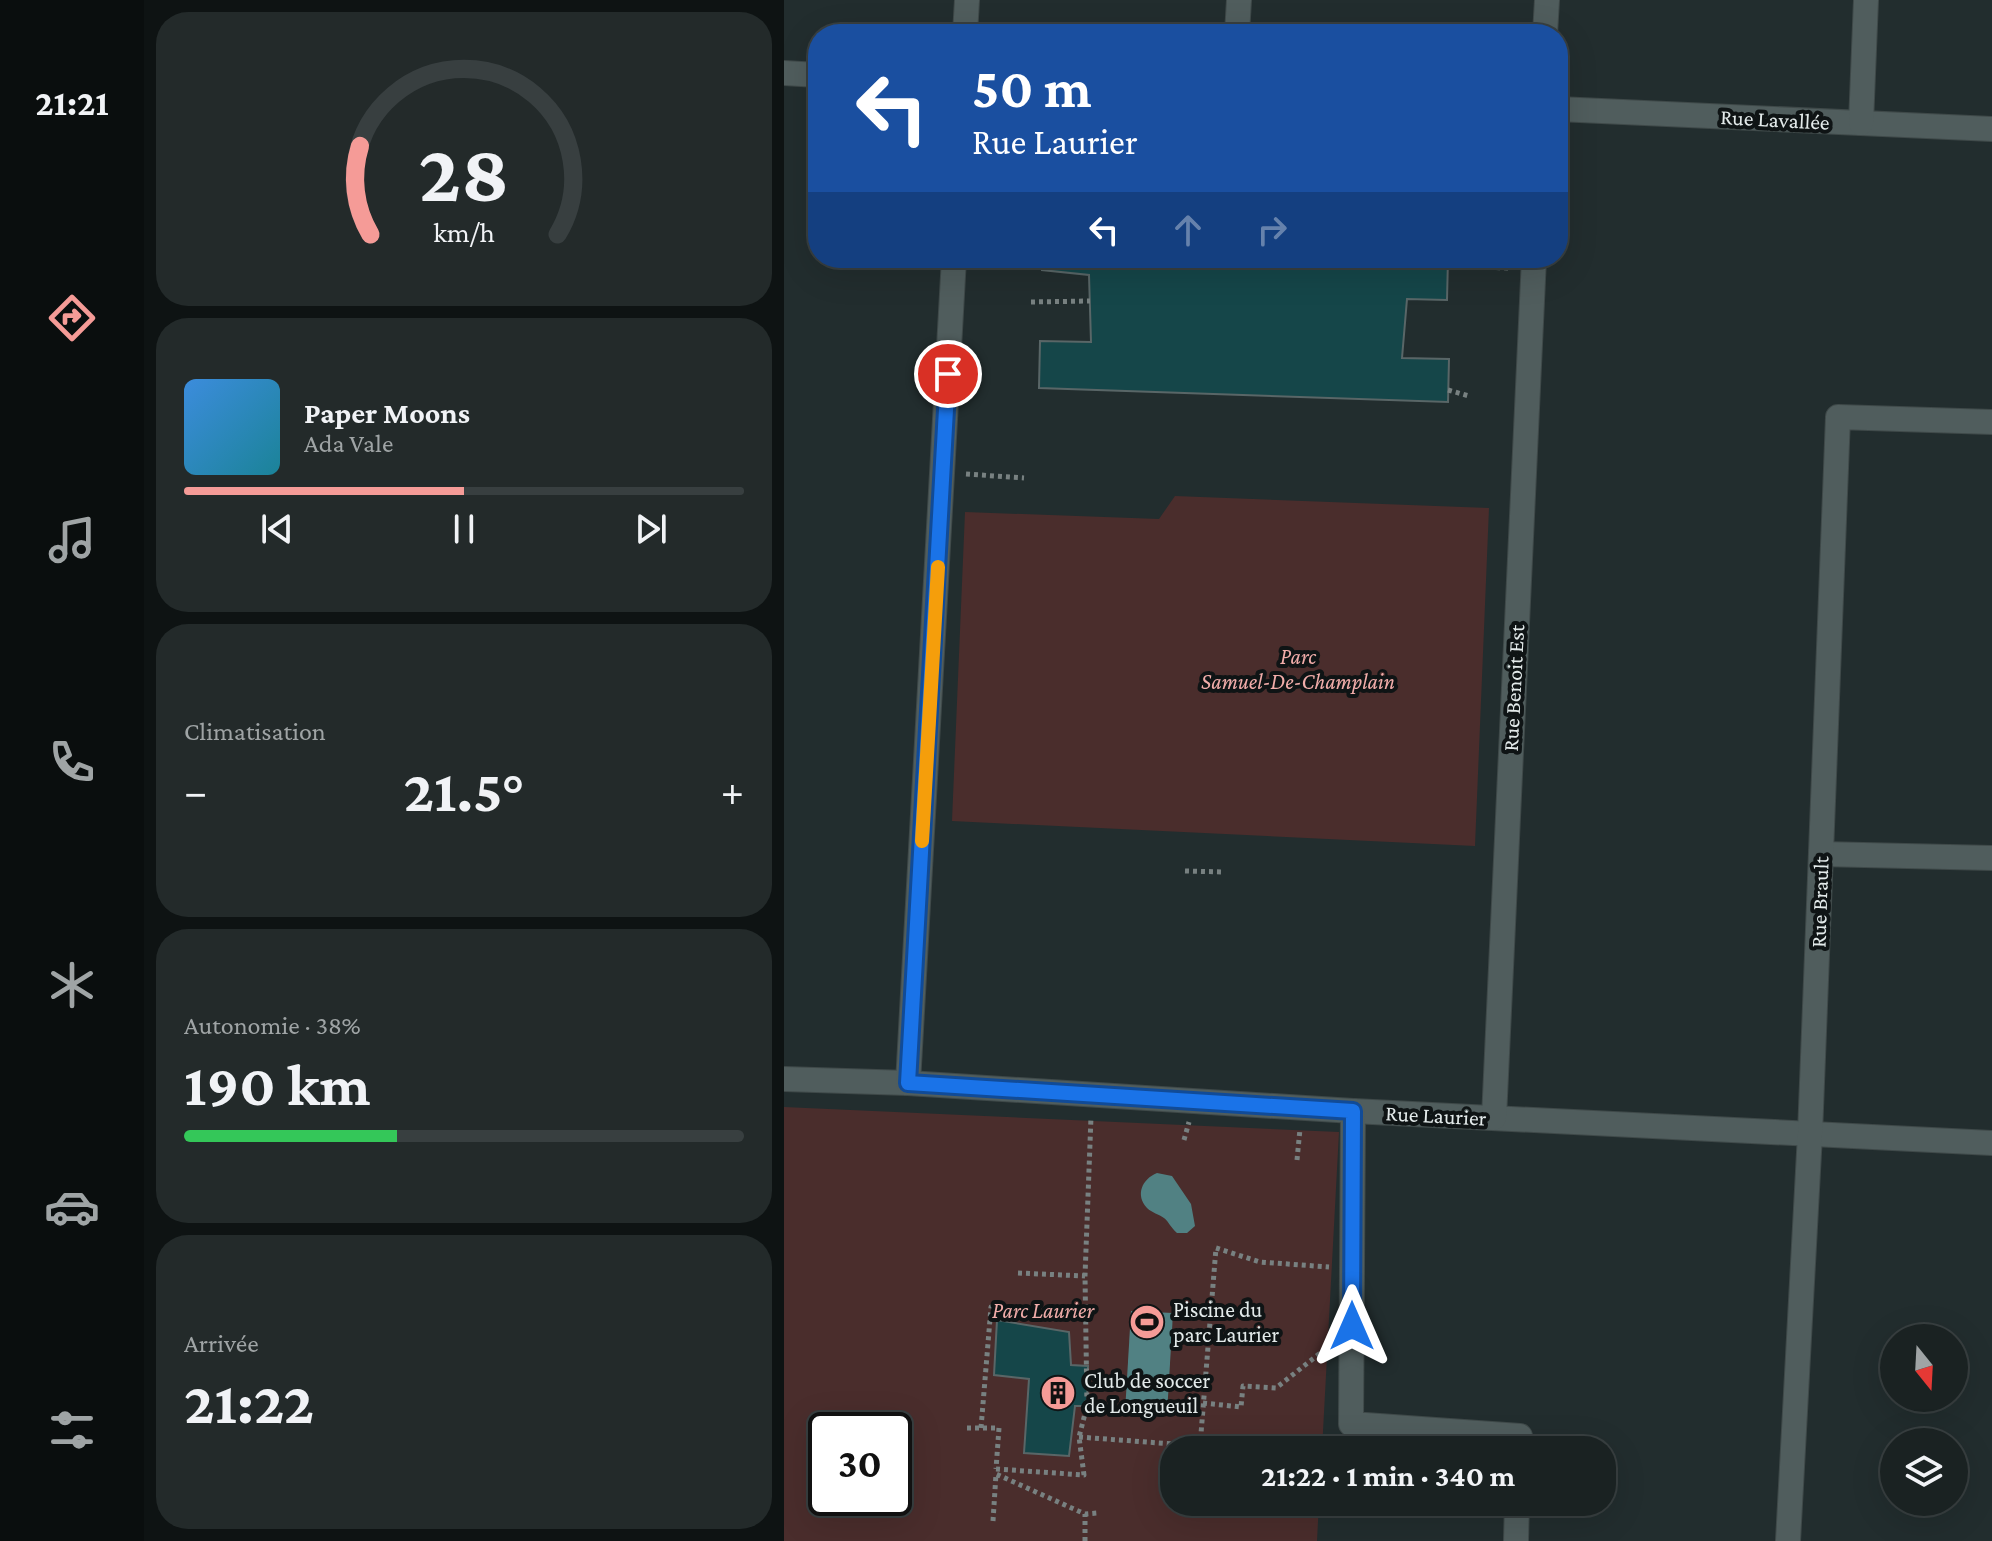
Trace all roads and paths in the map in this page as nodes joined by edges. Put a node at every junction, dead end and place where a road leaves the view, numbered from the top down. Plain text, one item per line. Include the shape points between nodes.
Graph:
1 (967, 0) edge
2 (1239, 0) edge
3 (1547, 0) edge
4 (1866, 0) edge
5 (966, 24) edge
6 (1238, 24) edge
7 (1546, 24) edge
8 (784, 73) edge
9 (808, 74) edge
10 (1568, 109) edge
11 (1861, 123) junction
12 (1992, 129) edge
13 (953, 268) edge
14 (1534, 268) edge
15 (1090, 301) dead end
16 (1031, 302) dead end
17 (1448, 390) dead end
18 (1469, 396) dead end
19 (1992, 422) edge
20 (943, 474) junction
21 (1024, 478) dead end
22 (1821, 854) junction
23 (1992, 858) edge
24 (1185, 871) dead end
25 (1224, 872) dead end
26 (784, 1079) edge
27 (908, 1083) junction
28 (1092, 1094) junction
29 (1353, 1111) junction
30 (1494, 1118) junction
31 (1810, 1134) junction
32 (1992, 1143) edge
33 (1352, 1267) junction
34 (1018, 1273) dead end
35 (1085, 1276) junction
36 (1017, 1309) dead end
37 (1352, 1355) junction
38 (1203, 1403) junction
39 (967, 1428) dead end
40 (981, 1428) junction
41 (1520, 1436) edge
42 (1079, 1437) junction
43 (996, 1472) junction
44 (1097, 1513) dead end
45 (1085, 1514) junction
46 (1517, 1516) edge
47 (993, 1521) dead end
48 (1085, 1541) edge
49 (1516, 1541) edge
50 (1788, 1541) edge

1 - 5 street
2 - 6 street
3 - 7 street
4 - 11 street
8 - 9 street
10 - 11 street, Rue Lavallée
11 - 12 street, Rue Lavallée
13 - 20 street
14 - 30 street, Rue Benoit Est
15 - 16 path
17 - 18 path
19 - 22 street, Rue Brault via 1838,417
20 - 21 path
20 - 27 street
22 - 23 street
22 - 31 street, Rue Brault
24 - 25 path
26 - 27 street, Rue Laurier
27 - 28 street, Rue Laurier
28 - 29 street, Rue Laurier
28 - 35 path
29 - 30 street, Rue Laurier
29 - 33 street
30 - 31 street, Rue Laurier
31 - 32 street, Rue Laurier
31 - 50 street, Rue Brault
33 - 37 street
33 - 38 path via 1260,1262 1216,1248
34 - 35 path
35 - 42 path via 1087,1406
36 - 40 path via 991,1307
37 - 38 path via 1319,1354 1276,1388 1243,1386 1241,1407
37 - 41 street via 1351,1424
38 - 42 path via 1200,1446
39 - 40 path
40 - 43 path via 999,1428
42 - 43 path via 1084,1475
43 - 45 path
43 - 47 path
44 - 45 path
45 - 48 path
46 - 49 street

